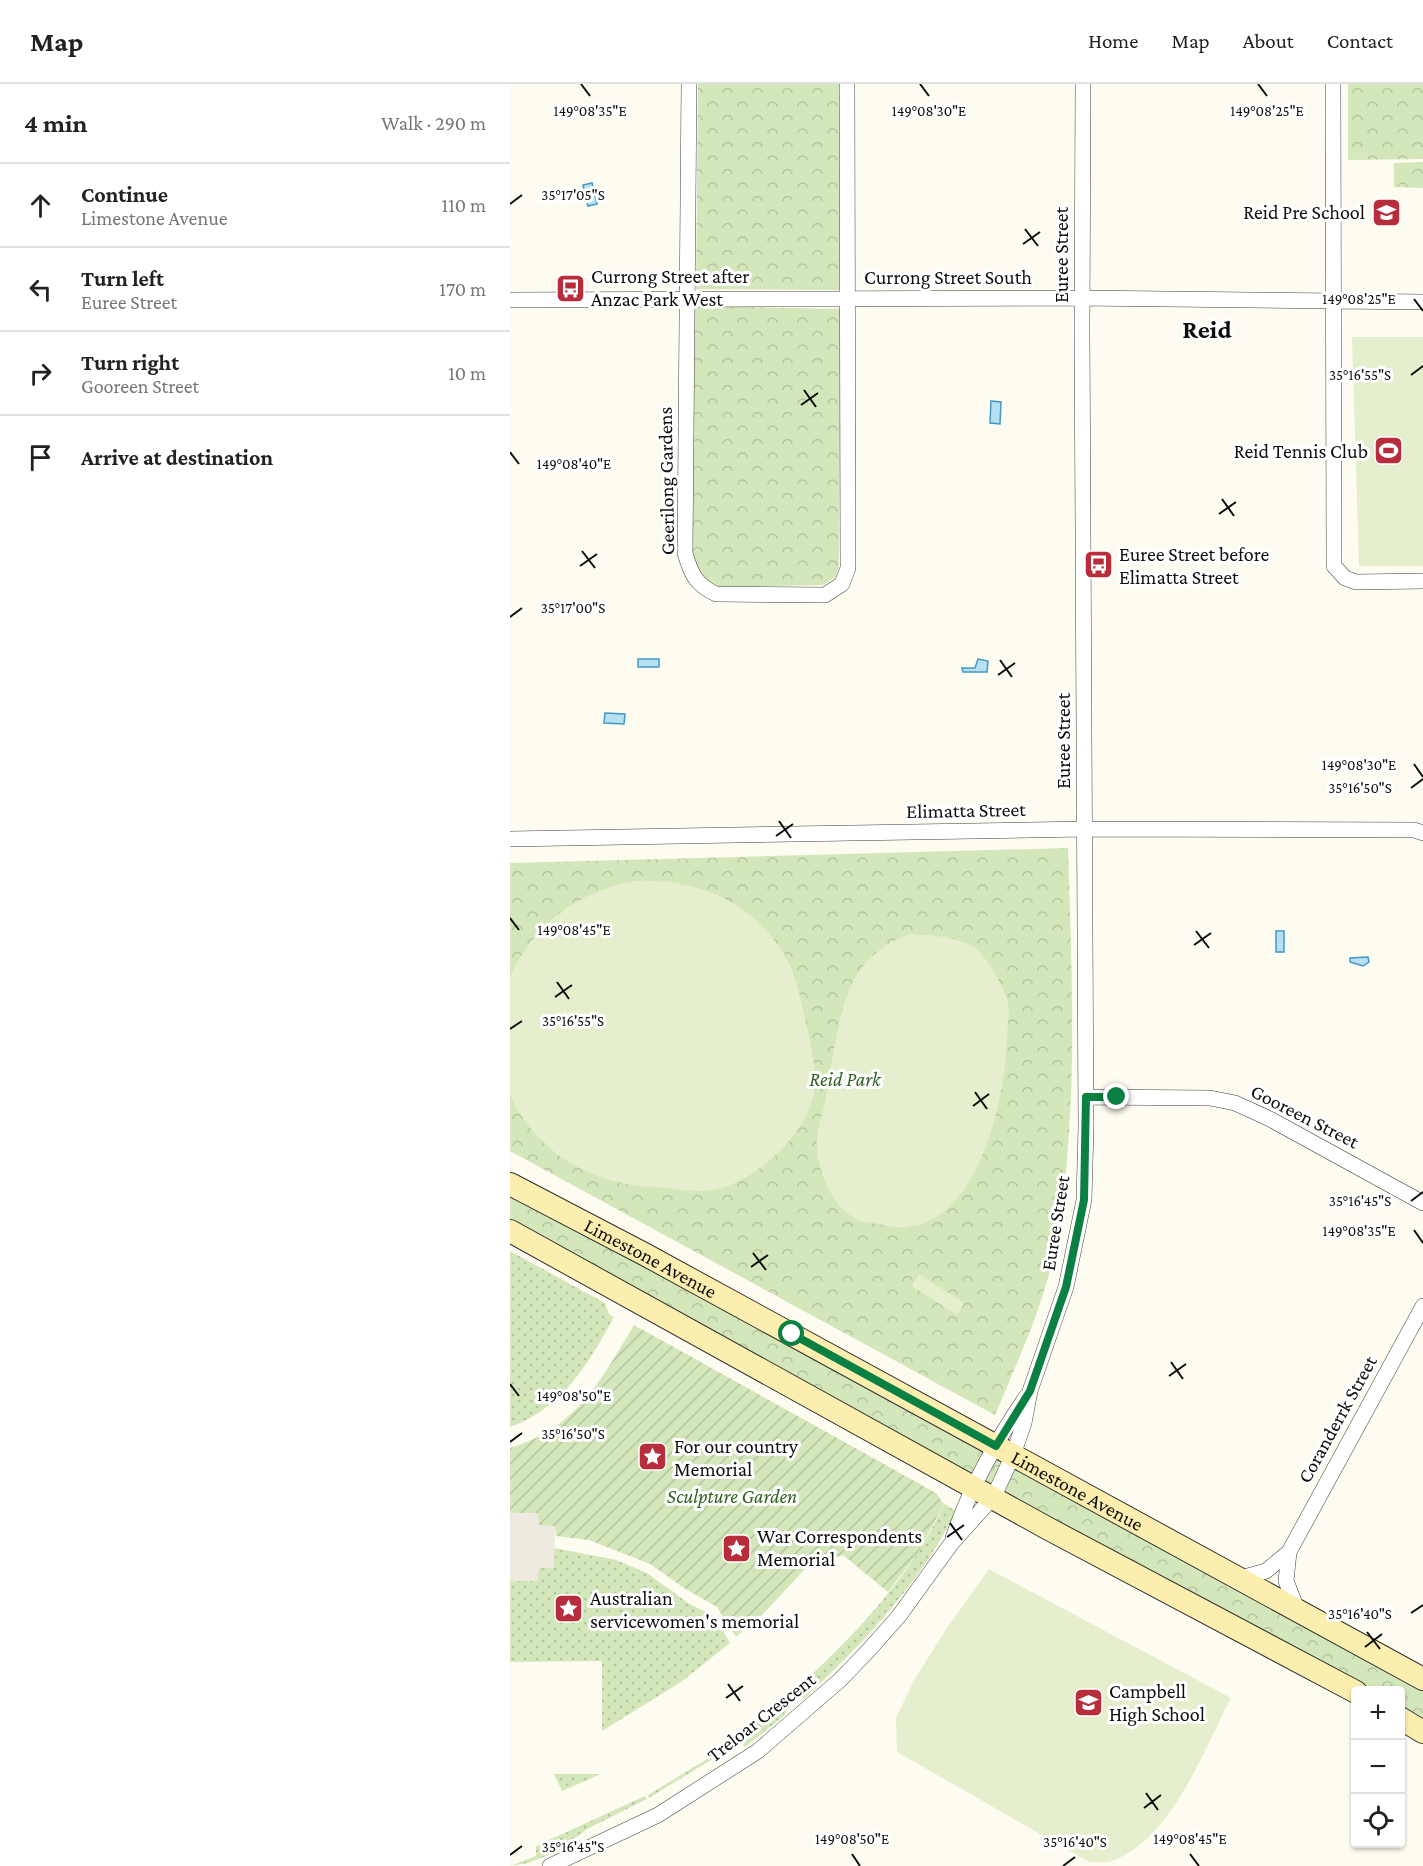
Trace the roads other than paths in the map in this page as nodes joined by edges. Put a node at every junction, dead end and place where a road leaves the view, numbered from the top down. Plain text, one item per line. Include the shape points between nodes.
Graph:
1 (689, 84) edge
2 (847, 84) edge
3 (1083, 84) edge
4 (1333, 84) edge
5 (849, 298) junction
6 (1082, 298) junction
7 (687, 299) junction
8 (510, 300) edge
9 (1335, 301) junction
10 (1423, 302) edge
11 (1423, 581) edge
12 (1084, 830) junction
13 (1423, 833) edge
14 (510, 839) edge
15 (1086, 1097) junction
16 (510, 1184) edge
17 (1423, 1203) edge
18 (510, 1231) edge
19 (1423, 1306) edge
20 (1004, 1451) junction
21 (984, 1491) junction
22 (951, 1544) junction
23 (1289, 1552) junction
24 (1238, 1579) junction
25 (1298, 1611) junction
26 (1423, 1679) edge
27 (1351, 1689) edge
28 (1405, 1721) edge
29 (1423, 1732) edge
30 (550, 1866) edge

1 - 7 street, Geerilong Gardens
2 - 5 street, Geerilong Gardens
3 - 6 street, Euree Street
4 - 9 street
5 - 6 street, Currong Street South
5 - 7 street, Currong Street South
5 - 7 street, Geerilong Gardens via 848,568 842,584 825,595 716,594 700,587 691,573 685,553
6 - 9 street, Currong Street South
6 - 12 street, Euree Street
7 - 8 street, Currong Street South
9 - 10 street, Currong Street South
9 - 11 street via 1334,566 1345,578 1356,582
12 - 13 street, Elimatta Street
12 - 14 street, Elimatta Street
12 - 15 street, Euree Street
15 - 17 street, Gooreen Street via 1199,1097 1234,1103
15 - 20 street, Euree Street via 1084,1200 1066,1287 1030,1391
16 - 20 main road, Limestone Avenue
18 - 21 main road
19 - 23 street, Coranderrk Street
20 - 21 street, Euree Street
20 - 21 street, Euree Street
20 - 24 main road, Limestone Avenue
21 - 22 street, Treloar Crescent
21 - 22 street, Treloar Crescent via 964,1506
21 - 27 main road
22 - 30 street, Treloar Crescent via 868,1651 759,1752 658,1815
23 - 24 street, Coranderrk Street via 1266,1571
23 - 25 street, Coranderrk Street via 1286,1581
24 - 25 main road, Limestone Avenue
25 - 26 main road, Limestone Avenue
28 - 29 main road

